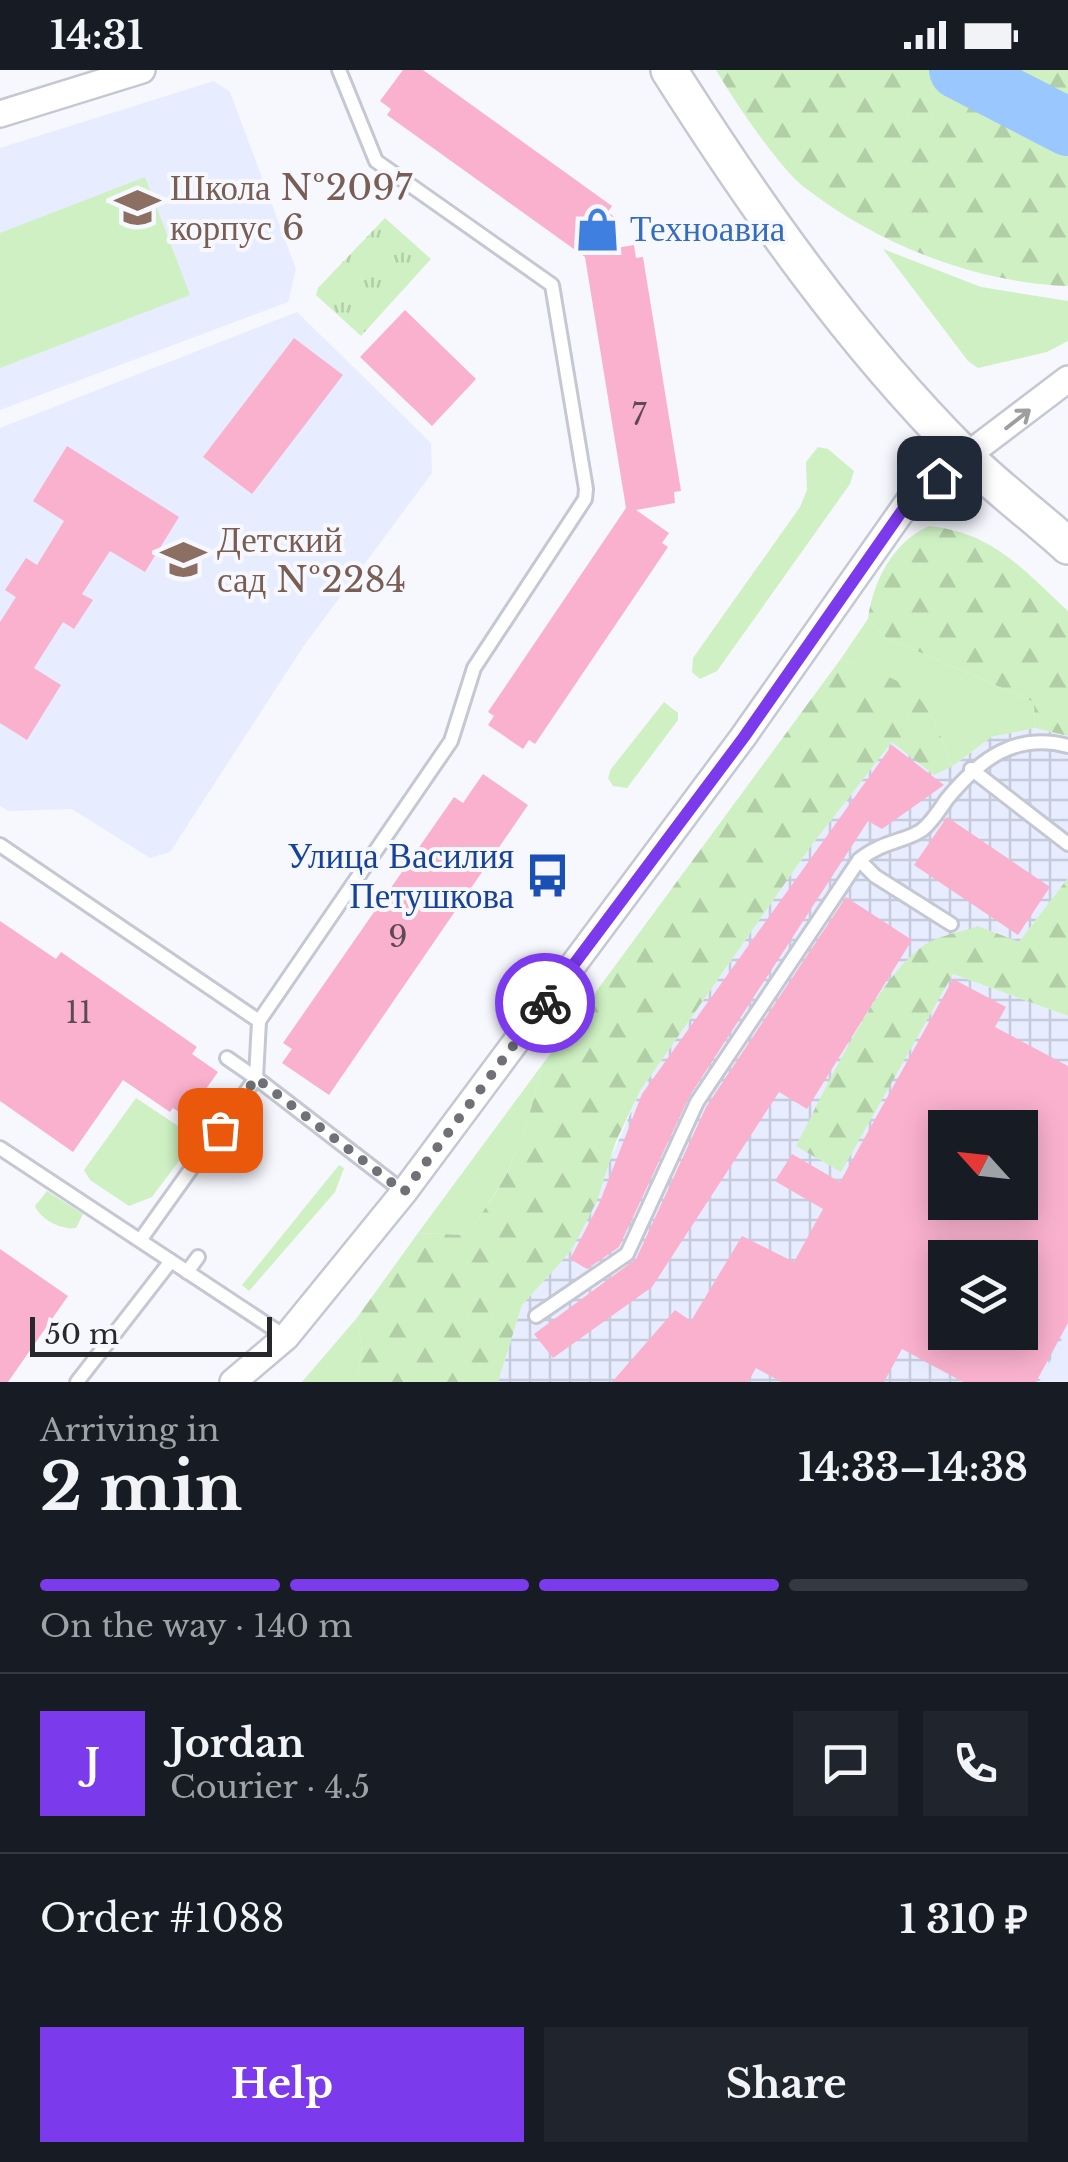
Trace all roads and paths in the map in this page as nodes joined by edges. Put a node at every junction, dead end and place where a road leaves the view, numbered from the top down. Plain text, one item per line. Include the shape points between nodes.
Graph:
1 (142, 70) edge
2 (339, 70) edge
3 (670, 70) edge
4 (0, 114) edge
5 (1068, 379) edge
6 (967, 457) junction
7 (1068, 546) edge
8 (1068, 746) edge
9 (971, 769) junction
10 (1068, 844) edge
11 (0, 846) edge
12 (859, 860) junction
13 (951, 924) dead end
14 (259, 1021) junction
15 (227, 1058) dead end
16 (256, 1078) junction
17 (0, 1148) edge
18 (404, 1192) junction
19 (140, 1238) junction
20 (198, 1257) dead end
21 (170, 1261) junction
22 (187, 1272) junction
23 (536, 1316) dead end
24 (286, 1337) junction
25 (77, 1382) edge
26 (233, 1382) edge

1 - 4 street
2 - 14 lane via 376,161 552,285 586,489 474,668 451,741
3 - 6 main road via 847,326
6 -> 5 street
6 - 7 main road
6 - 18 street via 911,498 744,737
8 - 9 lane via 1042,739 1000,750
9 - 10 lane
9 - 12 lane via 921,832 878,845
11 - 14 lane
12 - 13 lane
12 - 23 lane via 696,1102 627,1254
14 - 16 lane
15 - 16 lane
16 - 18 lane
16 - 19 lane
17 - 19 lane
18 - 24 street
19 - 21 lane
20 - 22 lane
21 - 22 lane
21 - 25 lane
22 - 24 lane
24 - 26 street

